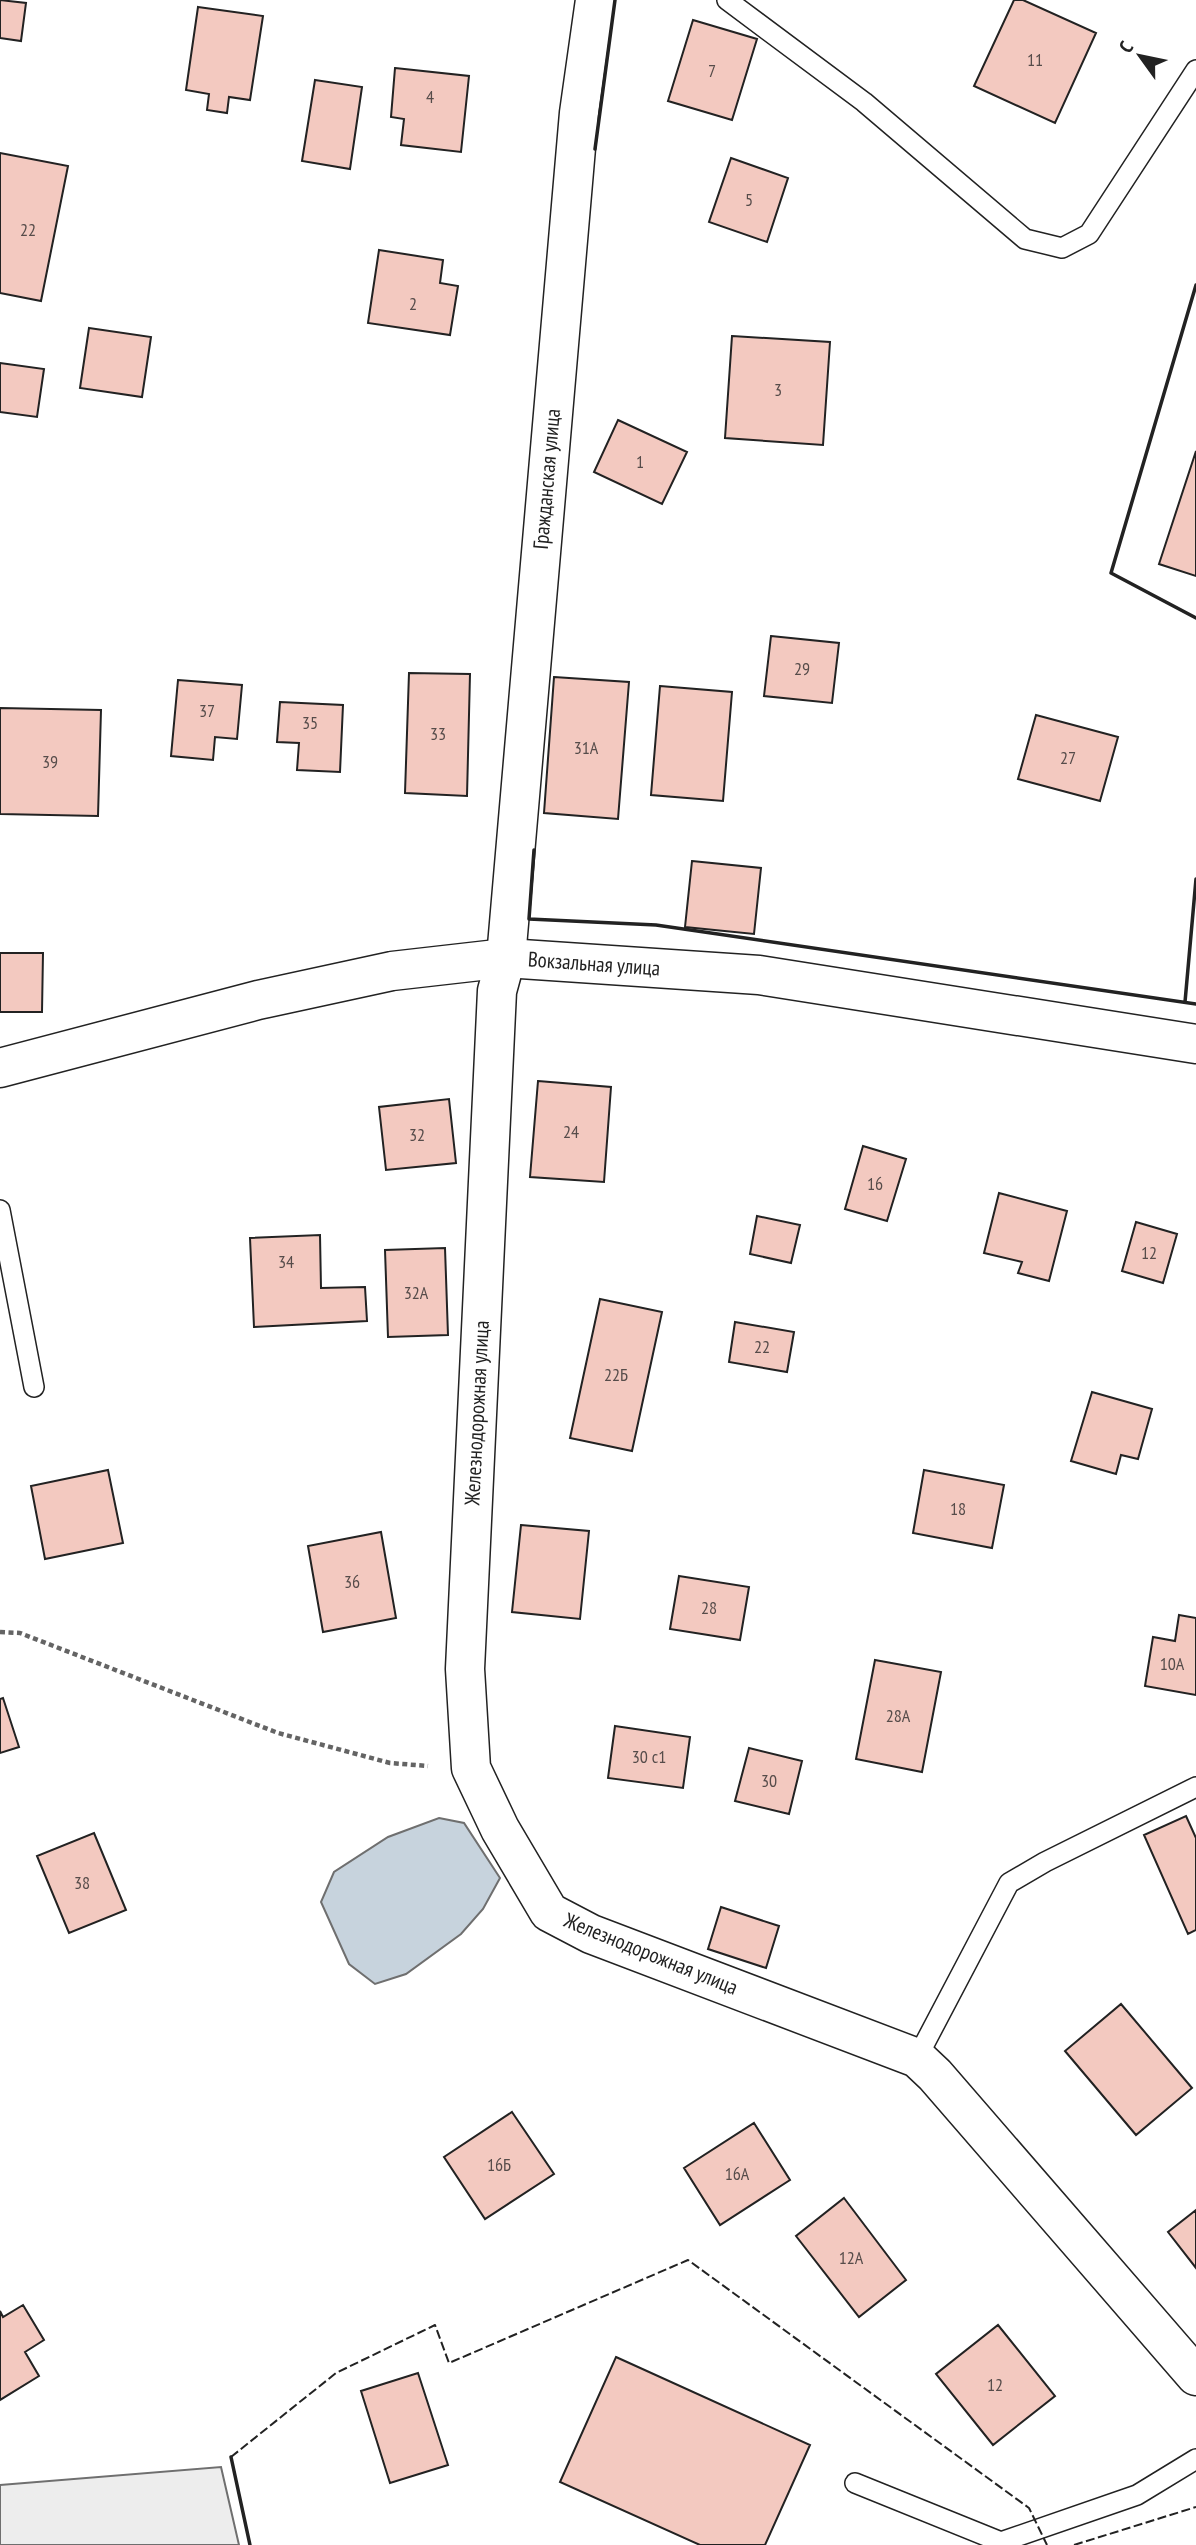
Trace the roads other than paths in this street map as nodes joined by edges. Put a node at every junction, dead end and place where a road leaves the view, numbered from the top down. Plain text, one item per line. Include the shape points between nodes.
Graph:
1 (595, 0) edge
2 (727, 0) edge
3 (1196, 70) edge
4 (506, 958) junction
5 (1196, 1044) edge
6 (0, 1068) edge
7 (0, 1210) edge
8 (34, 1387) dead end
9 (1196, 1787) edge
10 (917, 2058) junction
11 (1196, 2376) edge
12 (1196, 2459) edge
13 (855, 2483) dead end

1 - 4 street, Гражданская улица via 579,113
2 - 3 lane via 864,102 1026,239 1062,248 1089,234
4 - 5 street, Вокзальная улица via 759,975
4 - 6 street, Вокзальная улица via 392,971 258,1000
4 - 10 street, Железнодорожная улица via 497,991 466,1655 471,1768 500,1829 549,1912 591,1934
7 - 8 lane
9 - 10 lane via 1009,1883
10 - 11 street, Железнодорожная улица
12 - 13 lane via 1136,2495 1001,2542

